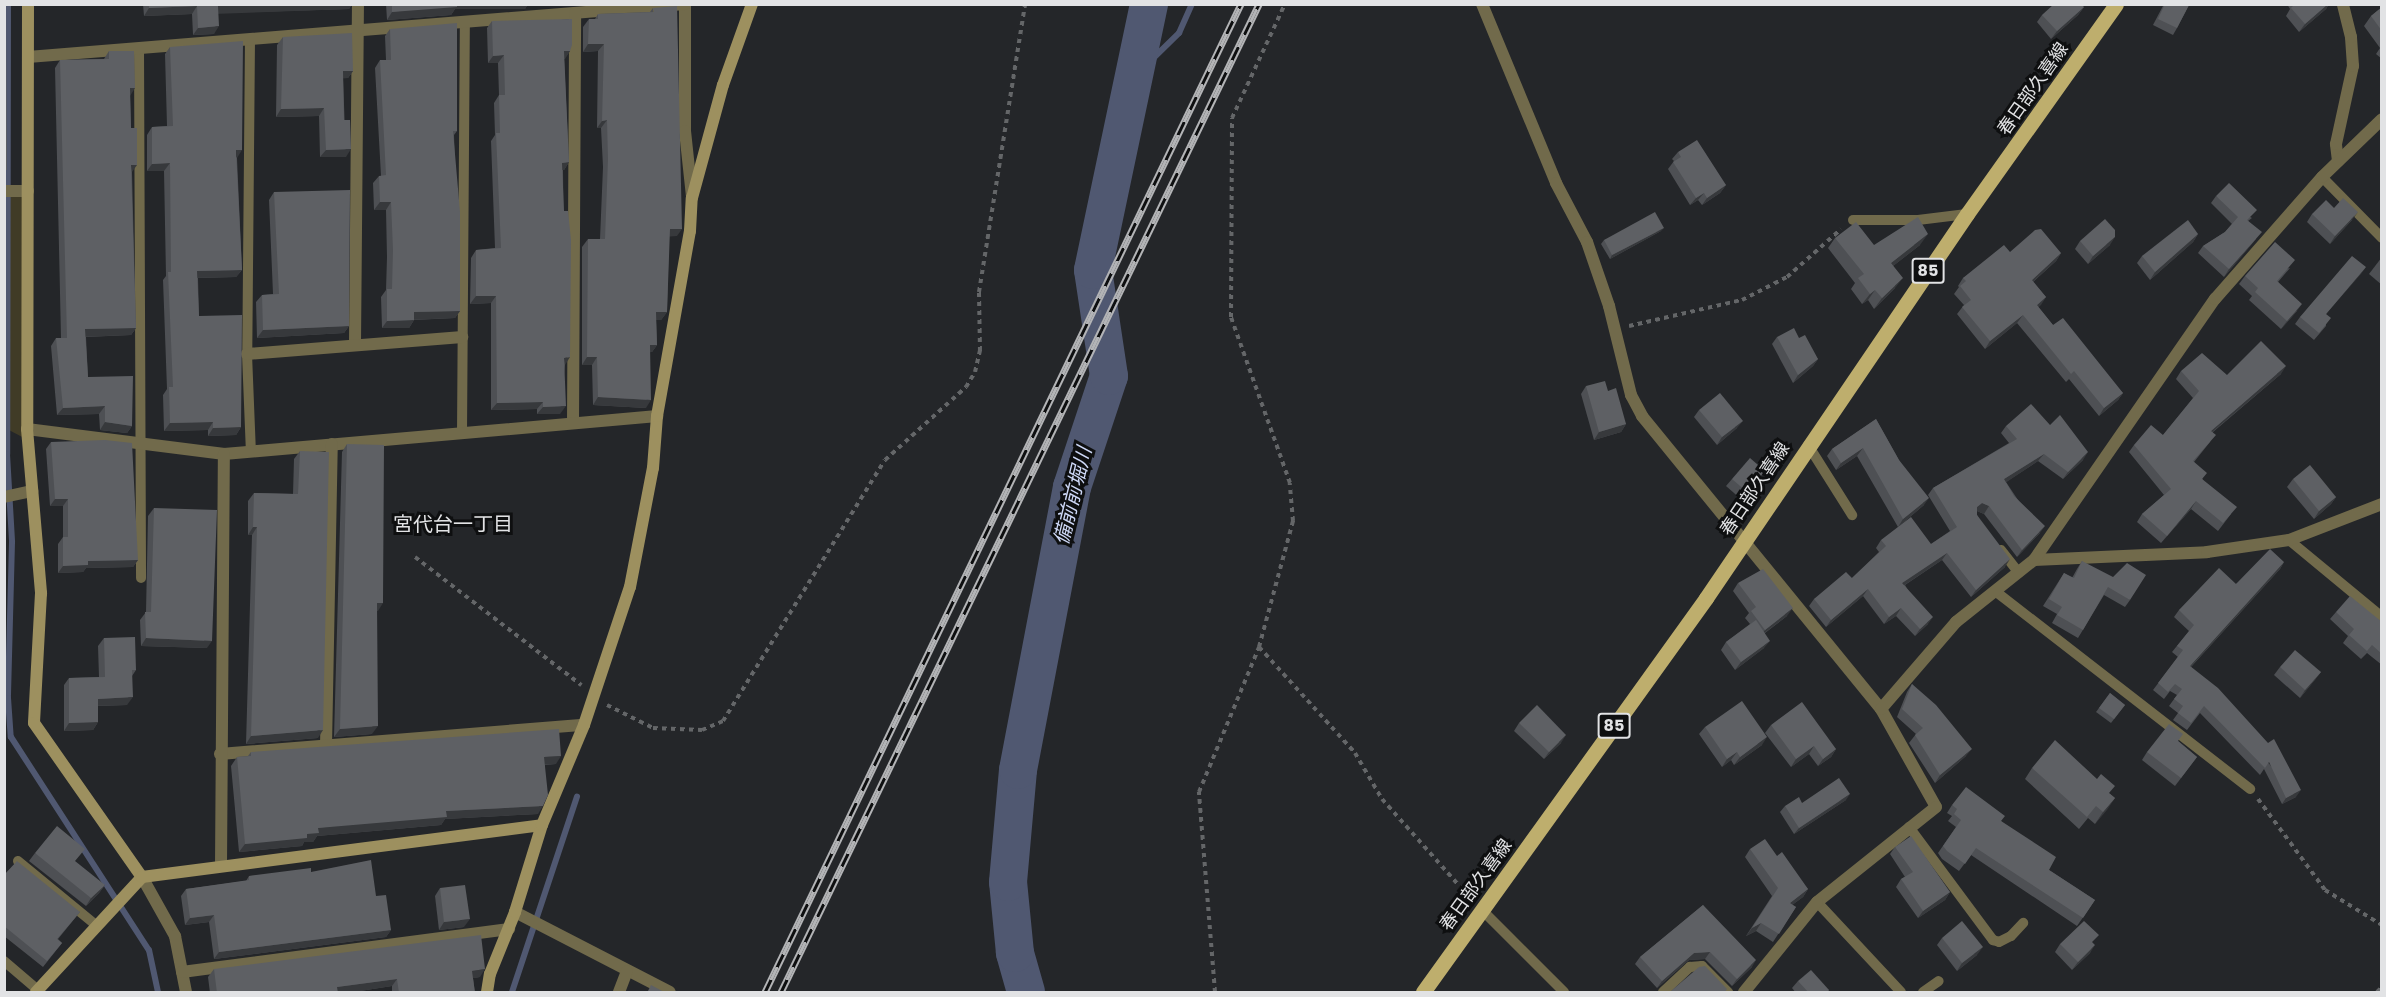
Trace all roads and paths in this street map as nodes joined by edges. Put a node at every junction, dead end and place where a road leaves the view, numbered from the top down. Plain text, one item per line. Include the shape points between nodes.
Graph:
1 (28, 4) edge
2 (358, 4) edge
3 (685, 4) edge
4 (752, 4) edge
5 (1025, 4) edge
6 (1285, 4) edge
7 (1482, 4) edge
8 (2116, 4) edge
9 (2343, 4) edge
10 (575, 13) junction
11 (465, 22) junction
12 (358, 30) junction
13 (250, 39) junction
14 (139, 48) junction
15 (28, 57) junction
16 (2382, 118) edge
17 (2338, 161) junction
18 (2322, 177) junction
19 (4, 190) edge
20 (28, 190) junction
21 (692, 198) junction
22 (1967, 214) junction
23 (1853, 220) joint
24 (2382, 238) edge
25 (1614, 330) junction
26 (462, 337) junction
27 (355, 345) junction
28 (246, 354) junction
29 (657, 416) junction
30 (573, 423) junction
31 (27, 429) junction
32 (462, 433) junction
33 (140, 443) junction
34 (332, 444) junction
35 (1808, 445) junction
36 (251, 452) junction
37 (224, 454) junction
38 (32, 491) junction
39 (4, 497) edge
40 (2382, 504) edge
41 (1852, 515) dead end
42 (1992, 536) edge
43 (1743, 540) junction
44 (2289, 540) junction
45 (415, 557) dead end
46 (2034, 560) junction
47 (2019, 573) junction
48 (141, 578) dead end
49 (1995, 591) junction
50 (2382, 617) edge
51 (1259, 647) junction
52 (592, 696) junction
53 (1881, 709) junction
54 (584, 725) junction
55 (326, 746) junction
56 (219, 754) junction
57 (2250, 789) joint
58 (542, 825) junction
59 (1909, 828) junction
60 (18, 861) edge
61 (221, 866) junction
62 (142, 877) junction
63 (1817, 902) junction
64 (1482, 910) junction
65 (515, 912) junction
66 (2023, 923) dead end
67 (2382, 925) edge
68 (98, 926) junction
69 (509, 929) junction
70 (4, 961) edge
71 (627, 971) junction
72 (182, 972) junction
73 (1939, 981) dead end
74 (2382, 987) edge
75 (37, 991) edge
76 (186, 993) edge
77 (487, 993) edge
78 (619, 993) edge
79 (670, 993) edge
80 (1215, 993) edge
81 (1423, 993) edge
82 (1564, 993) edge
83 (1663, 993) edge
84 (1728, 993) edge
85 (1744, 993) edge
86 (1901, 993) edge
87 (1923, 993) edge
88 (2377, 993) edge

1 - 15 street
2 - 12 street
3 - 10 street
3 - 21 street via 685,131
4 - 21 street via 723,85
5 - 52 path via 979,292 980,351 970,380 885,460 723,721 702,730 653,728
6 - 51 path via 1232,118 1232,317 1290,483 1293,510 1289,540
7 - 25 street via 1556,183 1587,242
8 - 22 main road, 春日部久喜線 / 85
9 - 17 street via 2353,66 2336,144
10 - 11 street
10 - 30 street
11 - 12 street
11 - 26 lane
12 - 13 street
12 - 27 street
13 - 14 street
13 - 28 lane
14 - 15 street
14 - 33 lane
15 - 20 street
16 - 17 street
17 - 18 street
18 - 24 lane
18 - 46 street via 2215,299
19 - 20 street
20 - 31 street
21 - 29 street via 690,231
22 - 23 lane via 1918,220
22 - 35 main road, 春日部久喜線 / 85
23 - 25 path via 1787,277 1742,300
25 - 43 street via 1631,395 1642,416
26 - 27 street
26 - 32 lane
27 - 28 street
28 - 36 lane
29 - 30 street
29 - 52 street via 653,468 630,587
30 - 32 street
31 - 33 street
31 - 38 street
32 - 34 street
33 - 37 street
33 - 48 lane
34 - 36 street
34 - 55 street
35 - 41 lane
35 - 43 main road, 春日部久喜線 / 85
36 - 37 street
37 - 56 street
38 - 39 street
38 - 62 street via 41,593 34,723
40 - 44 street
42 - 47 lane
43 - 53 street
43 - 64 main road, 春日部久喜線 / 85
44 - 46 street via 2174,554
44 - 50 lane
45 - 52 path
46 - 47 street
47 - 49 street
49 - 53 street via 1956,621
49 - 57 lane
51 - 64 path via 1355,753 1382,799
51 - 80 path via 1198,792
52 - 54 street
53 - 59 street via 1936,807
54 - 55 street
54 - 58 street
55 - 56 street
56 - 61 street
57 - 67 path via 2325,890
58 - 61 street
58 - 65 street
59 - 63 street
59 - 66 lane via 1993,940 1999,942 2011,936
60 - 68 lane
61 - 62 street
62 - 68 street
62 - 72 street via 176,936
63 - 85 street
63 - 86 lane
64 - 81 main road, 春日部久喜線 / 85
64 - 82 lane
65 - 69 street
65 - 71 street
68 - 75 street
69 - 72 street
69 - 77 street via 490,974
70 - 75 lane
71 - 78 street
71 - 79 street
72 - 76 street
73 - 87 lane
74 - 88 path
83 - 84 lane via 1690,967 1702,966

